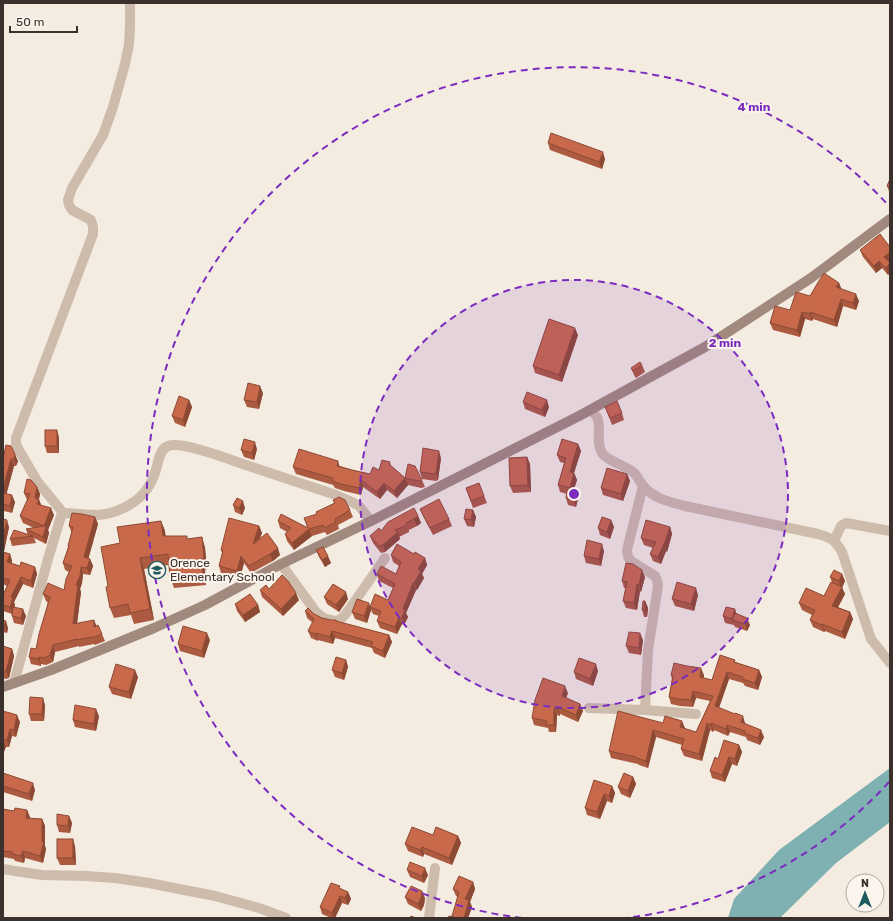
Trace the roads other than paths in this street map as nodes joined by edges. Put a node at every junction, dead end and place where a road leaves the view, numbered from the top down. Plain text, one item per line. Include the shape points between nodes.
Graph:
1 (130, 3) edge
2 (890, 219) edge
3 (591, 410) junction
4 (643, 486) junction
5 (64, 514) junction
6 (371, 521) junction
7 (890, 531) edge
8 (834, 541) junction
9 (385, 558) dead end
10 (281, 564) junction
11 (890, 663) edge
12 (14, 683) junction
13 (3, 687) edge
14 (589, 708) dead end
15 (645, 710) junction
16 (696, 714) dead end
17 (3, 868) edge
18 (435, 868) dead end
19 (286, 918) edge
20 (429, 918) edge

1 - 5 street via 129,44 112,107 103,135 72,188 68,200 72,210 91,220 92,234 16,438 16,444 37,481
2 - 3 street via 811,278 705,347
3 - 4 street via 599,426 598,441 602,455 634,472
3 - 6 street
4 - 8 street via 652,495 666,501 818,534
4 - 15 street via 627,554 628,558 655,576 658,586 648,650
5 - 6 street via 98,515 122,509 134,502 151,482 163,449 179,445 209,452 341,497 359,506
5 - 12 street via 59,520
6 - 10 street
7 - 8 street via 846,523 842,524
8 - 11 street via 842,552 871,638
9 - 10 street via 348,611 336,621 326,619 316,612
10 - 12 street via 205,605 154,628
12 - 13 street
14 - 15 street
15 - 16 street
17 - 19 street via 42,875 115,878 149,884 215,896
18 - 20 street

